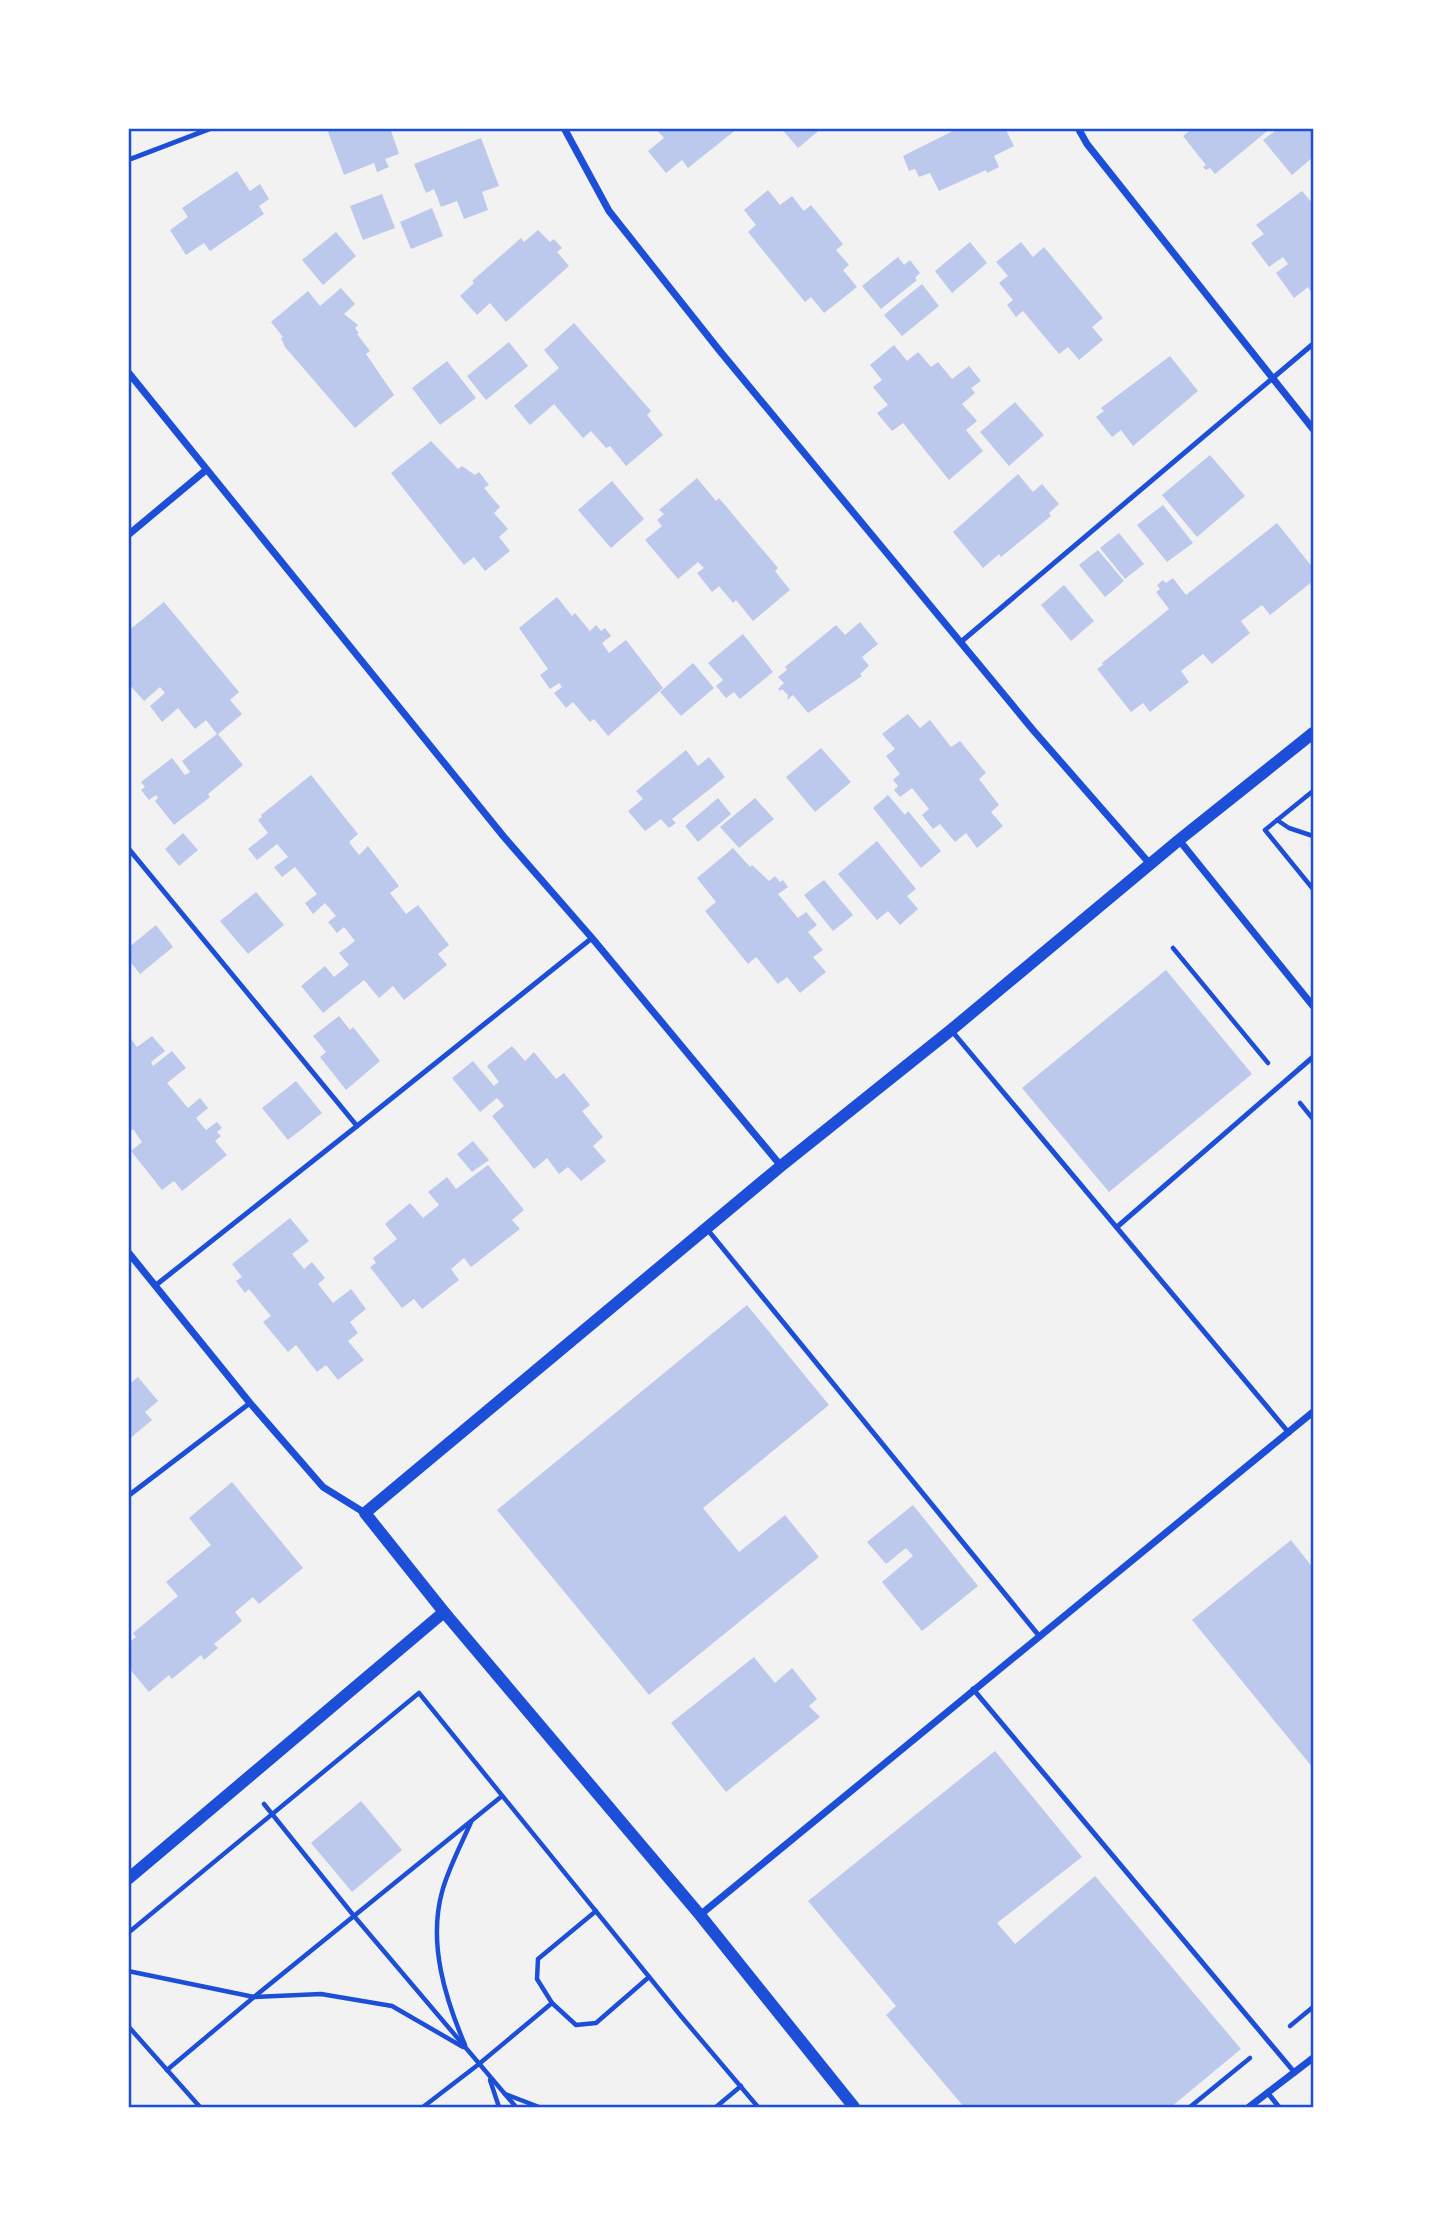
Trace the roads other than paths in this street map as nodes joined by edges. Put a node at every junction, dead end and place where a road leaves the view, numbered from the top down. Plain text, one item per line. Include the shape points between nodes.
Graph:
1 (212, 128) edge
2 (564, 128) edge
3 (1078, 128) edge
4 (128, 160) edge
5 (1313, 344) edge
6 (128, 372) edge
7 (1272, 378) junction
8 (1313, 429) edge
9 (206, 470) junction
10 (128, 535) edge
11 (962, 641) junction
12 (1313, 733) edge
13 (1180, 840) junction
14 (128, 848) edge
15 (1150, 864) junction
16 (592, 938) junction
17 (1313, 1006) edge
18 (951, 1030) junction
19 (1313, 1057) edge
20 (357, 1126) junction
21 (781, 1166) junction
22 (1116, 1227) junction
23 (707, 1229) junction
24 (128, 1252) edge
25 (156, 1285) junction
26 (250, 1403) junction
27 (1313, 1412) edge
28 (1289, 1433) junction
29 (128, 1496) edge
30 (365, 1513) junction
31 (444, 1612) junction
32 (1041, 1637) junction
33 (973, 1689) junction
34 (128, 1879) edge
35 (700, 1915) junction
36 (1313, 2058) edge
37 (1295, 2073) junction
38 (1267, 2092) junction
39 (855, 2107) edge
40 (1249, 2107) edge
41 (1279, 2107) edge

1 - 4 lane
2 - 11 street via 609,211
3 - 7 street
5 - 7 lane
6 - 9 street
7 - 8 street
7 - 11 lane
9 - 10 street
9 - 16 street via 504,837
11 - 15 street
12 - 13 street
13 - 15 street
13 - 17 street
14 - 20 lane
15 - 18 street
16 - 20 lane
16 - 21 street
18 - 21 street
18 - 22 lane
19 - 22 lane
20 - 25 lane
21 - 23 street
22 - 28 lane
23 - 30 street
23 - 32 lane
24 - 25 street
25 - 26 street
26 - 29 lane
26 - 30 street via 323,1487
27 - 28 street
28 - 32 street
30 - 31 street
31 - 34 street
31 - 35 street
32 - 33 street
33 - 35 street
33 - 37 lane
35 - 39 street
36 - 37 street
37 - 38 street
38 - 40 street
38 - 41 lane

